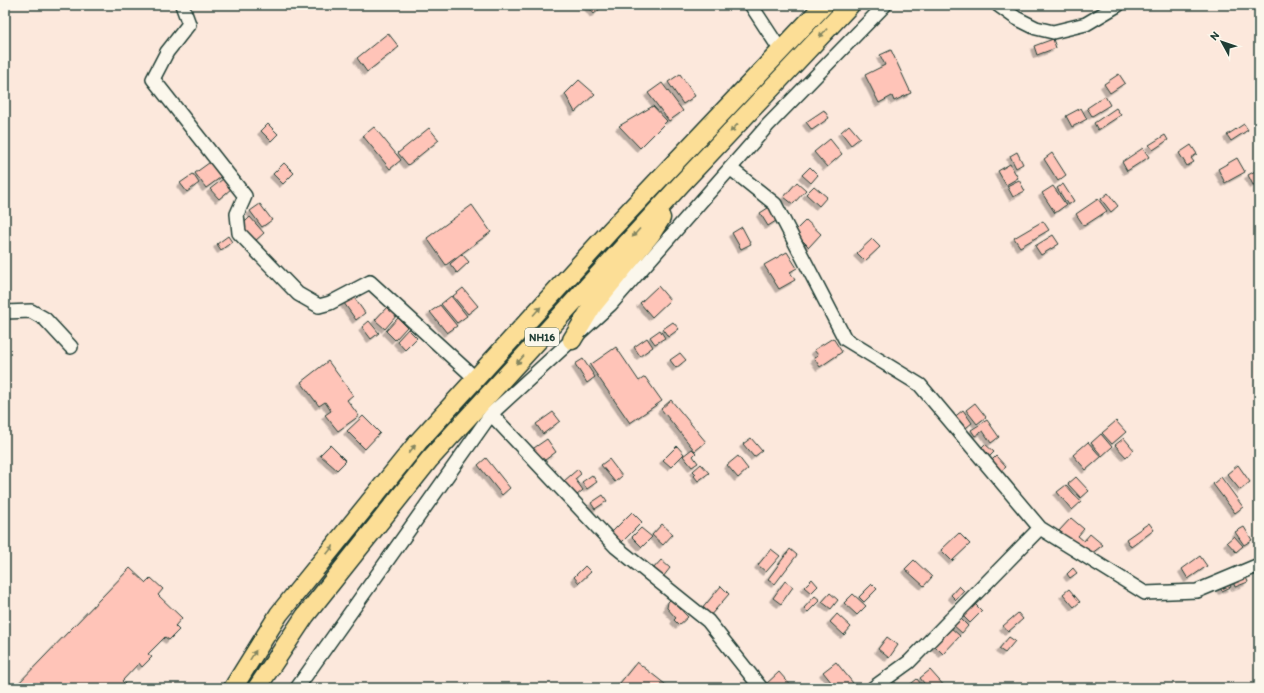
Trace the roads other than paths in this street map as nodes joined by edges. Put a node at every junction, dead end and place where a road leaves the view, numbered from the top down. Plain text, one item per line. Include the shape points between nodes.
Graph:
1 (182, 5) edge
2 (751, 5) edge
3 (824, 5) edge
4 (850, 5) edge
5 (885, 5) edge
6 (998, 5) edge
7 (1118, 5) edge
8 (781, 51) junction
9 (730, 168) junction
10 (682, 183) junction
11 (5, 312) edge
12 (572, 340) junction
13 (71, 347) dead end
14 (476, 378) junction
15 (491, 414) junction
16 (1040, 528) junction
17 (1259, 565) edge
18 (233, 688) edge
19 (257, 688) edge
20 (297, 688) edge
21 (760, 688) edge
22 (873, 688) edge

1 - 14 street via 189,24 167,52 153,79 245,196 237,214 239,233 298,294 320,306 370,282
2 - 8 street
3 - 8 highway, NH16
4 -> 10 highway, NH16
5 - 9 street via 768,125
6 - 7 street via 1036,28 1053,32 1086,24
14 -> 8 highway, NH16 via 611,230
9 - 12 street via 611,304
9 - 16 street via 776,204 844,339 920,385
10 - 12 highway via 651,234 593,305
10 -> 19 highway, NH16 via 429,460 305,616
11 - 13 street via 31,311 45,319
12 - 15 street
18 -> 14 highway, NH16 via 278,614 418,442
15 - 20 street
15 - 21 street via 616,547 708,621
16 - 17 street via 1145,593 1197,591
16 - 22 street via 909,662

